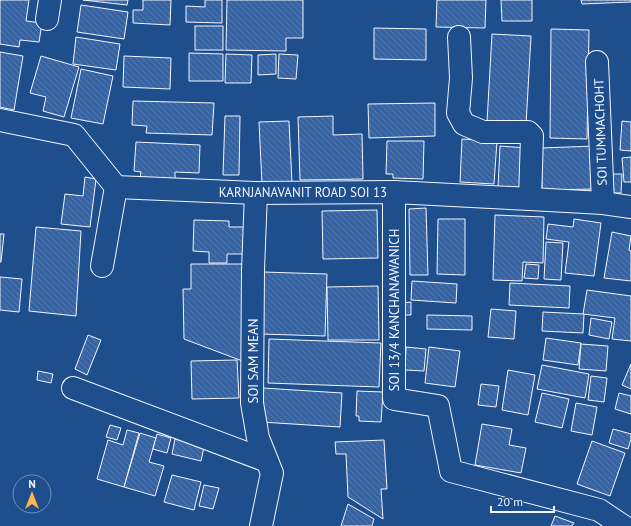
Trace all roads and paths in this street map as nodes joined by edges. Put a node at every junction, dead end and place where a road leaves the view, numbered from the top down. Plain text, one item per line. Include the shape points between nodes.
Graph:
1 (459, 38) dead end
2 (597, 62) dead end
3 (0, 120) edge
4 (116, 187) junction
5 (394, 192) junction
6 (256, 193) junction
7 (530, 198) junction
8 (603, 203) junction
9 (631, 207) edge
10 (102, 266) dead end
11 (73, 388) dead end
12 (267, 461) junction
13 (261, 526) edge
14 (622, 526) edge

1 - 7 street via 461,78 458,114 464,124 483,132 528,132 532,136
2 - 8 street, SOI TUMMACHOHT
3 - 4 street via 74,135
4 - 6 street, KARNJANAVANIT ROAD SOI 13
4 - 10 street
5 - 6 street, KARNJANAVANIT ROAD SOI 13
5 - 7 street, KARNJANAVANIT ROAD SOI 13
5 - 14 street, SOI 13/4 KANCHANAWANICH via 394,399 438,406 451,471 599,510
6 - 12 street, SOI SAM MEAN via 251,390 253,414
7 - 8 street, KARNJANAVANIT ROAD SOI 13
8 - 9 street, KARNJANAVANIT ROAD SOI 13
11 - 12 street
12 - 13 street, SOI SAM MEAN via 272,473

